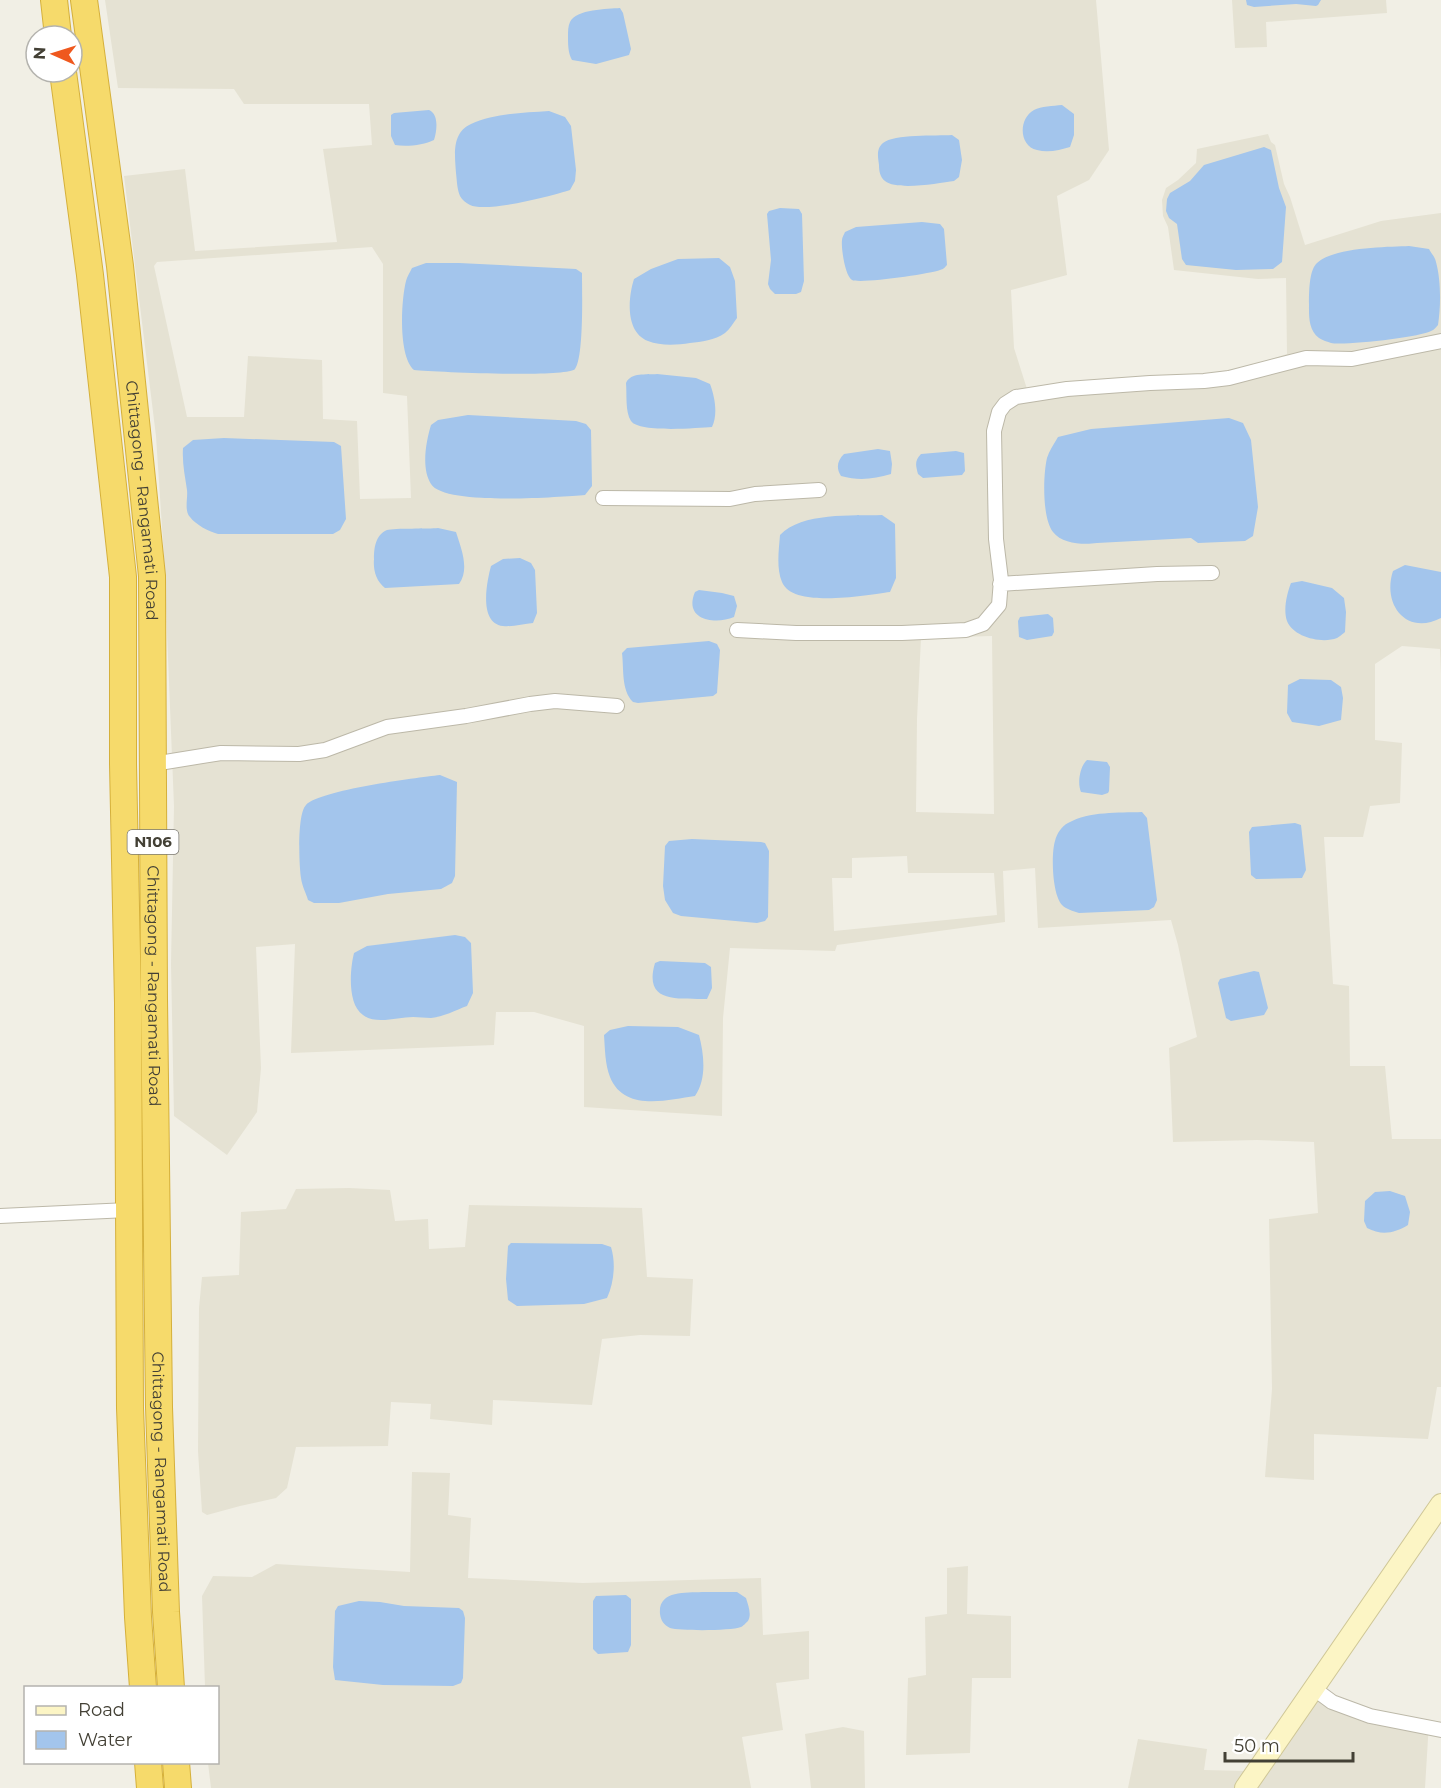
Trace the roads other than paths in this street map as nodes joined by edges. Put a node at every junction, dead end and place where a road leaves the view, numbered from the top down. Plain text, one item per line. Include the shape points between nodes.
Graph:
1 (54, 0) edge
2 (84, 0) edge
3 (57, 24) edge
4 (65, 84) edge
5 (1441, 341) edge
6 (819, 490) dead end
7 (603, 498) dead end
8 (1212, 573) dead end
9 (1000, 584) junction
10 (737, 630) dead end
11 (617, 706) dead end
12 (153, 764) junction
13 (128, 1210) junction
14 (0, 1215) edge
15 (1441, 1504) edge
16 (143, 1686) edge
17 (171, 1686) edge
18 (1313, 1688) junction
19 (1441, 1730) edge
20 (148, 1764) edge
21 (176, 1764) edge
22 (150, 1788) edge
23 (178, 1788) edge
24 (1245, 1788) edge

1 - 3 highway
2 - 12 highway, Chittagong - Rangamati Road / N106 via 120,266 152,576
4 - 13 highway, Chittagong - Rangamati Road / N106 via 123,577
5 - 9 street via 1352,359 1306,358 1229,378 1067,389 1016,397 999,412 994,431
6 - 7 street via 730,499
8 - 9 street
9 - 10 street via 999,605 983,624 966,630
11 - 12 street via 555,701 530,704 387,727 325,750 298,754 221,753
12 - 17 highway, Chittagong - Rangamati Road / N106 via 159,1407
13 - 14 street
13 - 16 highway, Chittagong - Rangamati Road / N106 via 130,1408
15 - 18 street
18 - 19 street via 1332,1701 1370,1716
18 - 24 street
20 - 22 highway
21 - 23 highway

